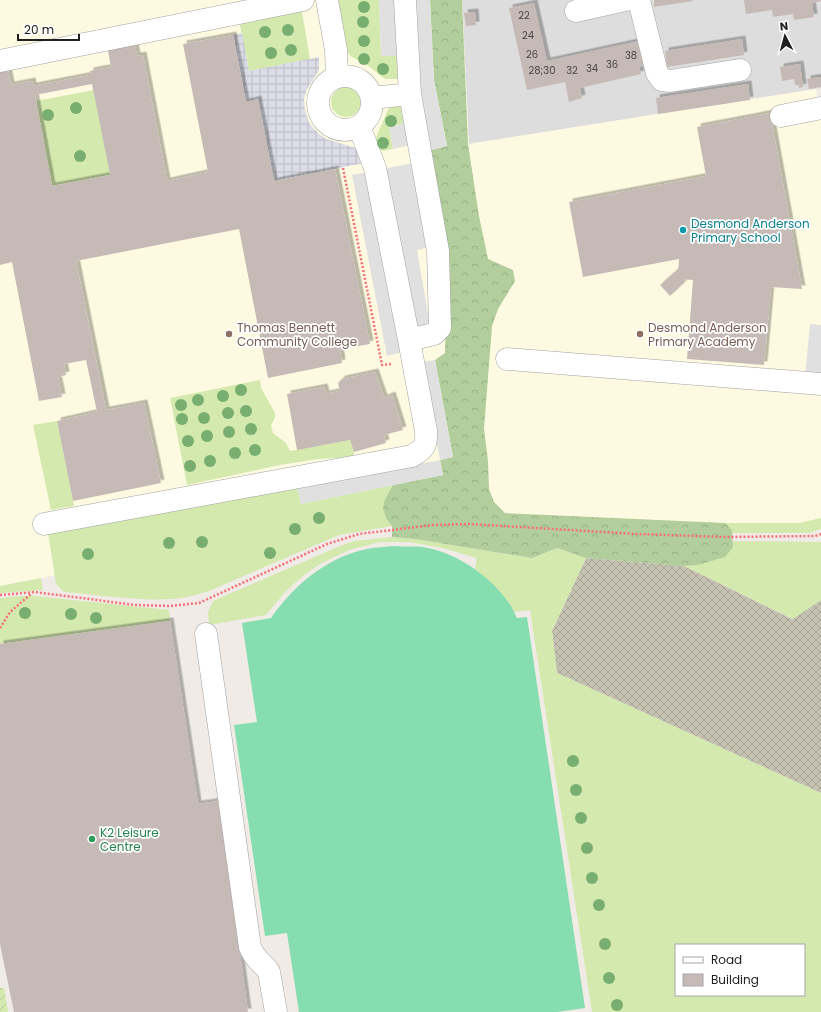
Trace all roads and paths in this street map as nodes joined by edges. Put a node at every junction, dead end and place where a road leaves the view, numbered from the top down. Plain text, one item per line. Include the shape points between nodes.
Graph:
1 (304, 0) edge
2 (327, 0) edge
3 (405, 0) edge
4 (625, 0) edge
5 (639, 0) edge
6 (576, 11) dead end
7 (0, 60) edge
8 (740, 70) dead end
9 (337, 77) junction
10 (410, 94) junction
11 (372, 98) junction
12 (821, 108) edge
13 (782, 116) dead end
14 (359, 126) junction
15 (343, 168) dead end
16 (410, 350) junction
17 (507, 359) dead end
18 (821, 384) edge
19 (44, 524) dead end
20 (821, 534) edge
21 (32, 592) junction
22 (0, 595) edge
23 (0, 628) edge
24 (206, 634) dead end
25 (276, 1012) edge

1 - 7 street
2 - 9 street via 336,50
3 - 10 street
4 - 6 street
5 - 8 street via 657,73 662,80 670,81
9 - 11 street via 350,77 362,81
9 - 14 street via 329,81 319,96 318,106 321,114 326,122 342,130
10 - 11 street
10 - 16 street via 438,251 440,328
11 - 14 street via 371,113
12 - 13 street
14 - 16 street via 375,168
15 - 16 path via 382,365
16 - 19 street via 426,431 426,442 422,450 412,456
17 - 18 street
20 - 21 path via 725,537 469,524 432,525 359,534 328,544 199,603 170,606 135,605
21 - 22 path
21 - 23 path via 10,612
24 - 25 street via 250,947 256,959 269,972

